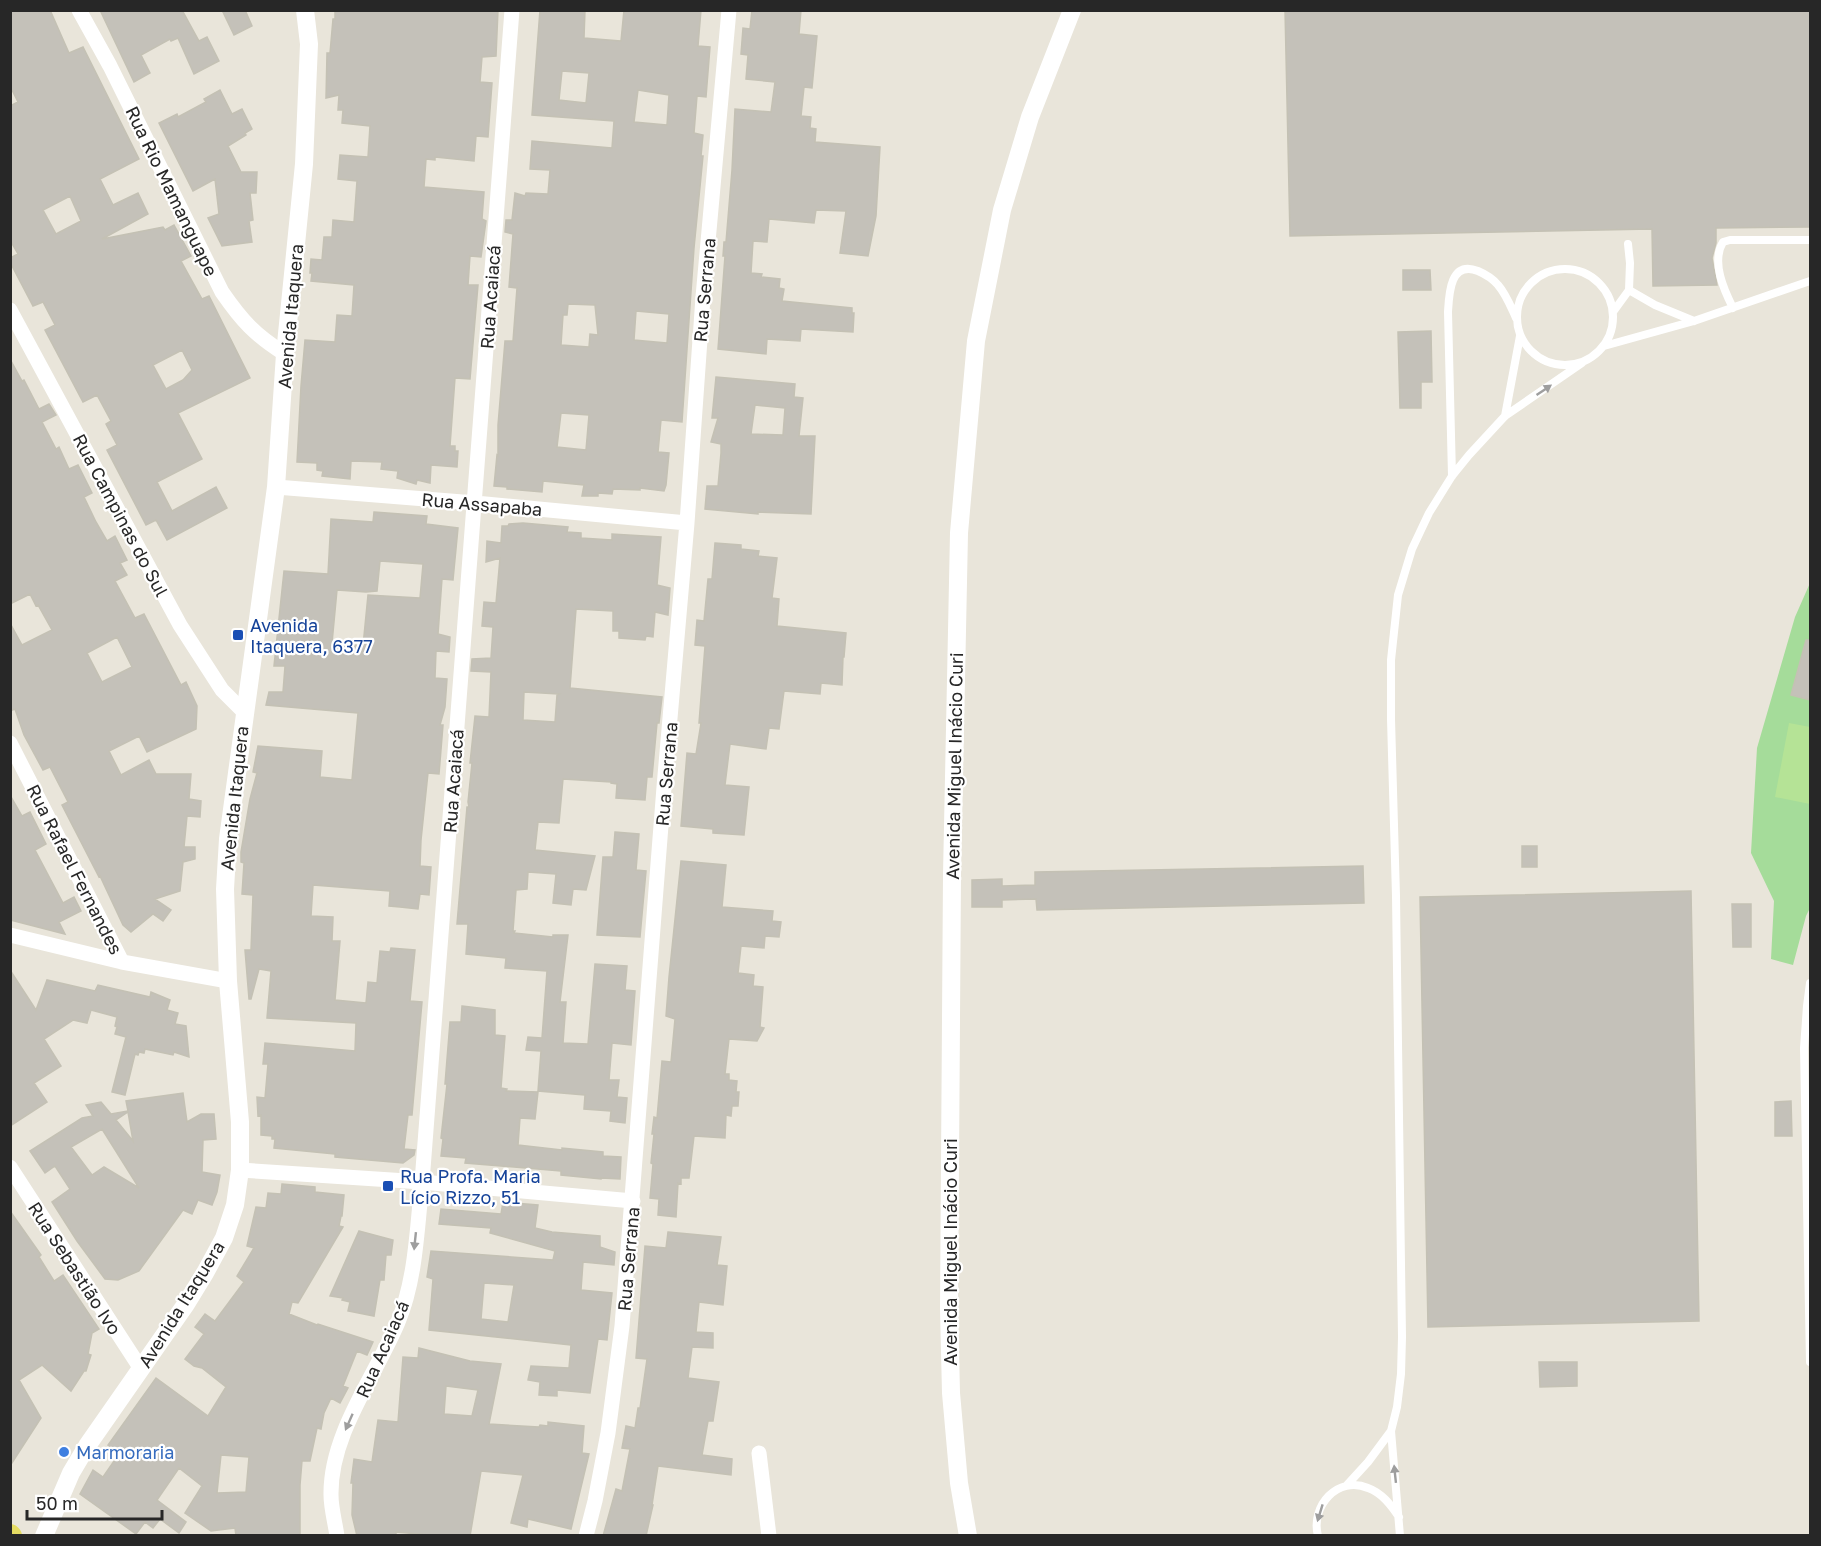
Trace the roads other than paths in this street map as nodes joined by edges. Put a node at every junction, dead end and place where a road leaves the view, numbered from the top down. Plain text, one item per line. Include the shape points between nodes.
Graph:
1 (79, 10) edge
2 (305, 10) edge
3 (512, 10) edge
4 (729, 10) edge
5 (1072, 10) edge
6 (1810, 240) edge
7 (1628, 244) dead end
8 (1810, 281) edge
9 (1629, 290) junction
10 (1733, 308) junction
11 (1613, 312) junction
12 (11, 313) edge
13 (1516, 320) junction
14 (1694, 321) junction
15 (1520, 336) junction
16 (1604, 346) junction
17 (285, 354) junction
18 (1582, 363) junction
19 (1505, 416) junction
20 (1452, 476) junction
21 (276, 487) junction
22 (475, 502) junction
23 (687, 524) junction
24 (244, 712) junction
25 (10, 743) edge
26 (10, 935) edge
27 (122, 962) junction
28 (228, 981) junction
29 (1810, 983) edge
30 (10, 1167) edge
31 (240, 1170) junction
32 (422, 1182) junction
33 (633, 1201) junction
34 (1810, 1362) edge
35 (141, 1369) junction
36 (1391, 1431) junction
37 (759, 1453) dead end
38 (1347, 1485) junction
39 (1400, 1518) junction
40 (1399, 1533) edge
41 (44, 1536) edge
42 (337, 1536) edge
43 (586, 1536) edge
44 (769, 1536) edge
45 (968, 1536) edge
46 (1318, 1536) edge

1 - 17 street, Rua Rio Mamanguape via 222,292 261,339
2 - 17 street, Avenida Itaquera via 309,44 304,164
3 - 22 street, Rua Acaiacá
4 - 23 street, Rua Serrana
5 - 45 street, Avenida Miguel Inácio Curi via 1030,117 1002,210 976,341 959,533 949,1309 951,1393
6 - 10 lane via 1723,242 1719,248 1722,287
7 - 9 lane
8 - 10 lane
9 - 11 lane
9 - 14 lane
10 - 14 lane
11 - 13 lane via 1599,282 1585,273 1553,270 1526,289
11 - 16 lane via 1612,328
12 - 24 street, Rua Campinas do Sul via 180,625 222,690
13 - 15 lane
13 - 20 lane via 1508,300 1485,274 1472,269 1455,276 1449,312
14 - 16 lane
15 - 18 lane via 1526,347 1545,362 1557,366
15 - 19 lane
16 - 18 lane
17 - 21 street, Avenida Itaquera
19 -> 18 lane
19 - 20 lane
20 - 36 lane via 1412,549 1398,596 1391,660 1402,1337 1401,1374
21 - 22 street, Rua Assapaba
21 - 24 street, Avenida Itaquera
22 - 23 street, Rua Assapaba
22 - 32 street, Rua Acaiacá
23 - 33 street, Rua Serrana
24 - 28 street, Avenida Itaquera via 225,879
25 - 27 street, Rua Rafael Fernandes
26 - 27 street
27 - 28 street
28 - 31 street, Avenida Itaquera via 240,1122
29 - 34 lane via 1804,1048
30 - 35 street, Rua Sebastião Ivo
31 - 32 street
31 - 35 street, Avenida Itaquera via 235,1205 224,1238 206,1273
32 - 33 street
32 -> 42 street, Rua Acaiacá via 411,1280 399,1320 347,1425 333,1468 330,1496
33 - 43 street, Rua Serrana via 616,1377
35 - 41 street, Avenida Itaquera via 71,1473
36 - 38 lane
39 -> 36 lane
37 - 44 street
38 - 39 lane via 1366,1486 1378,1492
38 -> 46 lane via 1331,1493 1322,1504 1317,1517
39 - 40 lane

